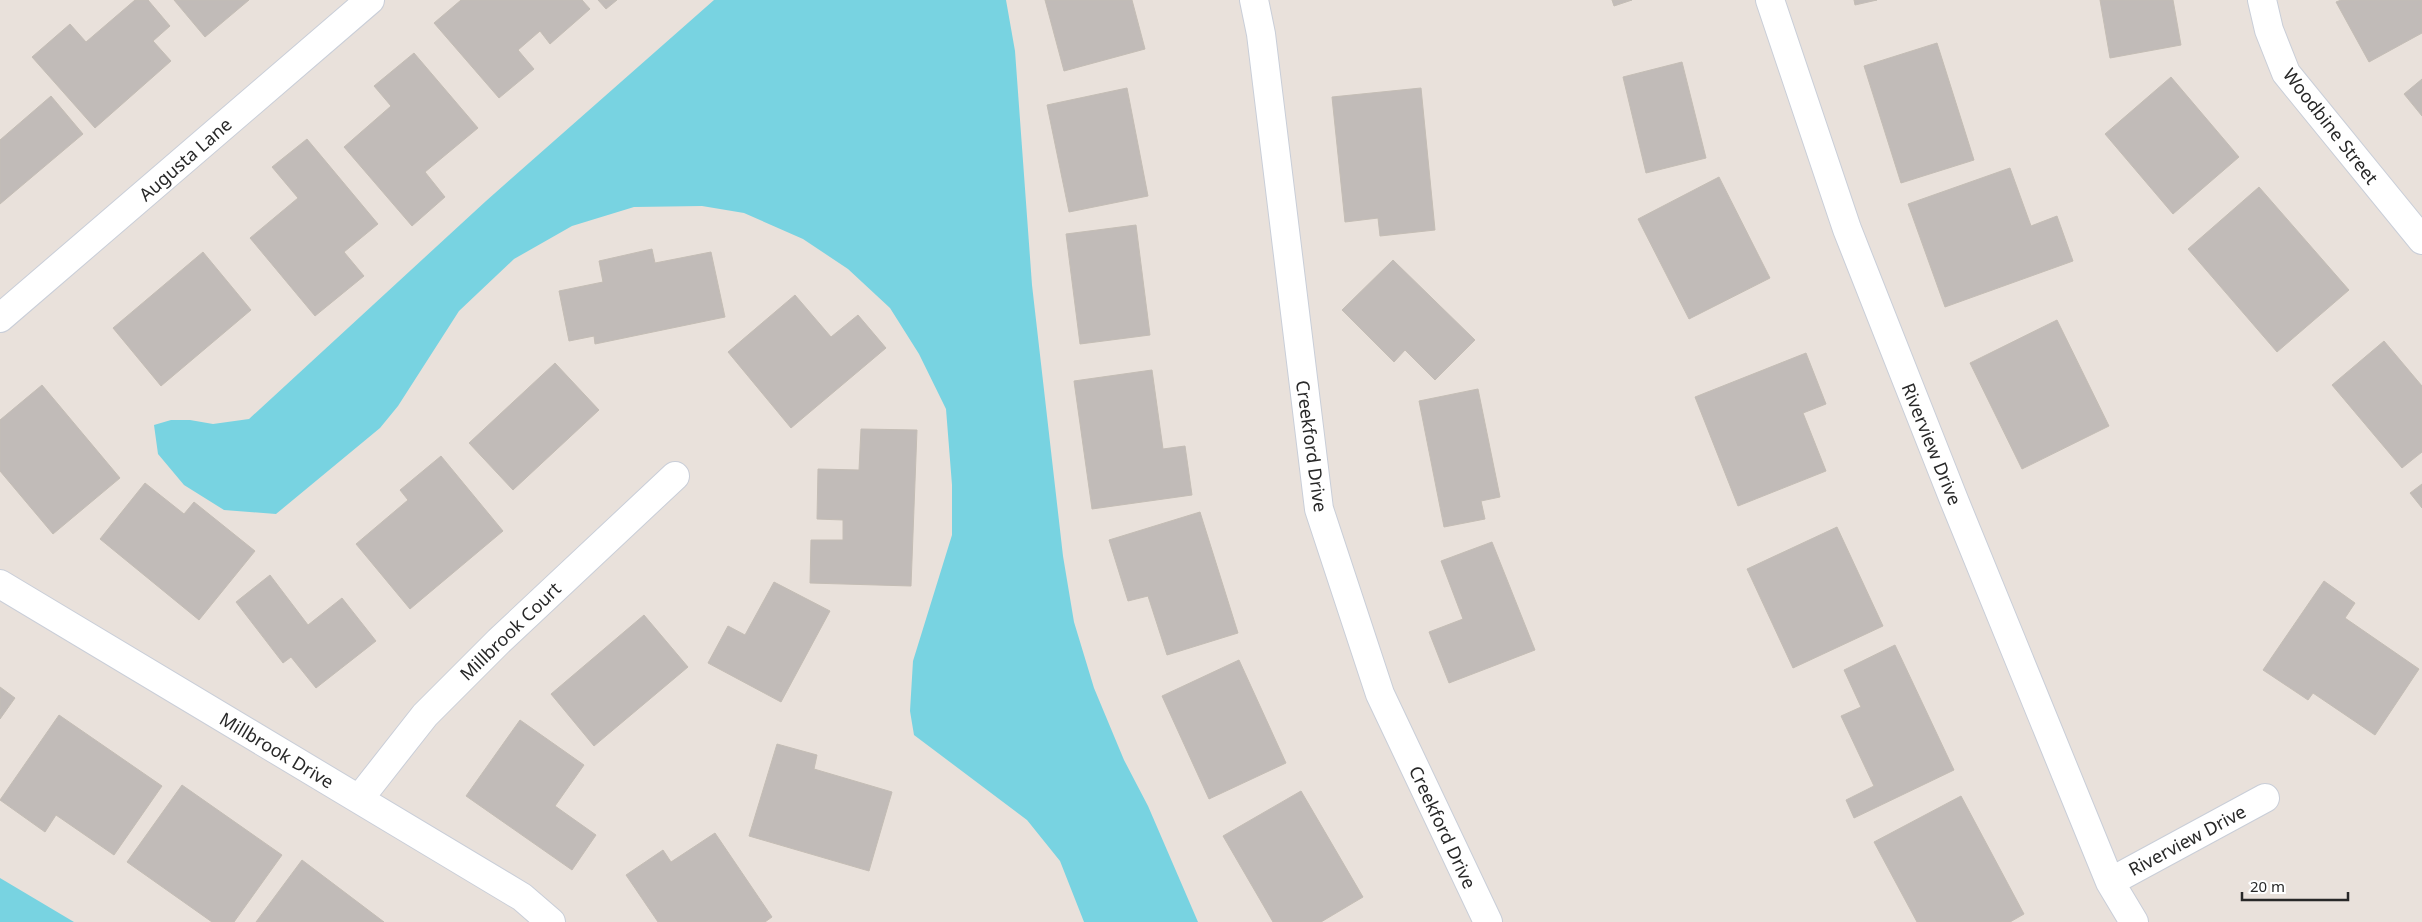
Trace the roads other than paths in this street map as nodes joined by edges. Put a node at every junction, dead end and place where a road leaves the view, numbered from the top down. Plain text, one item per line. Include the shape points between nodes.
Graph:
1 (370, 0) edge
2 (1254, 0) edge
3 (1770, 0) edge
4 (2262, 0) edge
5 (2422, 240) edge
6 (0, 318) edge
7 (675, 476) dead end
8 (0, 584) edge
9 (2265, 798) dead end
10 (359, 799) junction
11 (2110, 882) junction
12 (550, 922) edge
13 (1488, 922) edge
14 (2134, 922) edge

1 - 6 street, Augusta Lane
2 - 13 street, Creekford Drive via 1261,34 1319,509 1380,694
3 - 11 street, Riverview Drive via 1850,238
4 - 5 street, Woodbine Street via 2269,30 2286,73
7 - 10 street, Millbrook Court via 499,640 425,715
8 - 10 street, Millbrook Drive
9 - 11 street, Riverview Drive
10 - 12 street, Millbrook Drive via 522,897
11 - 14 street, Riverview Drive

